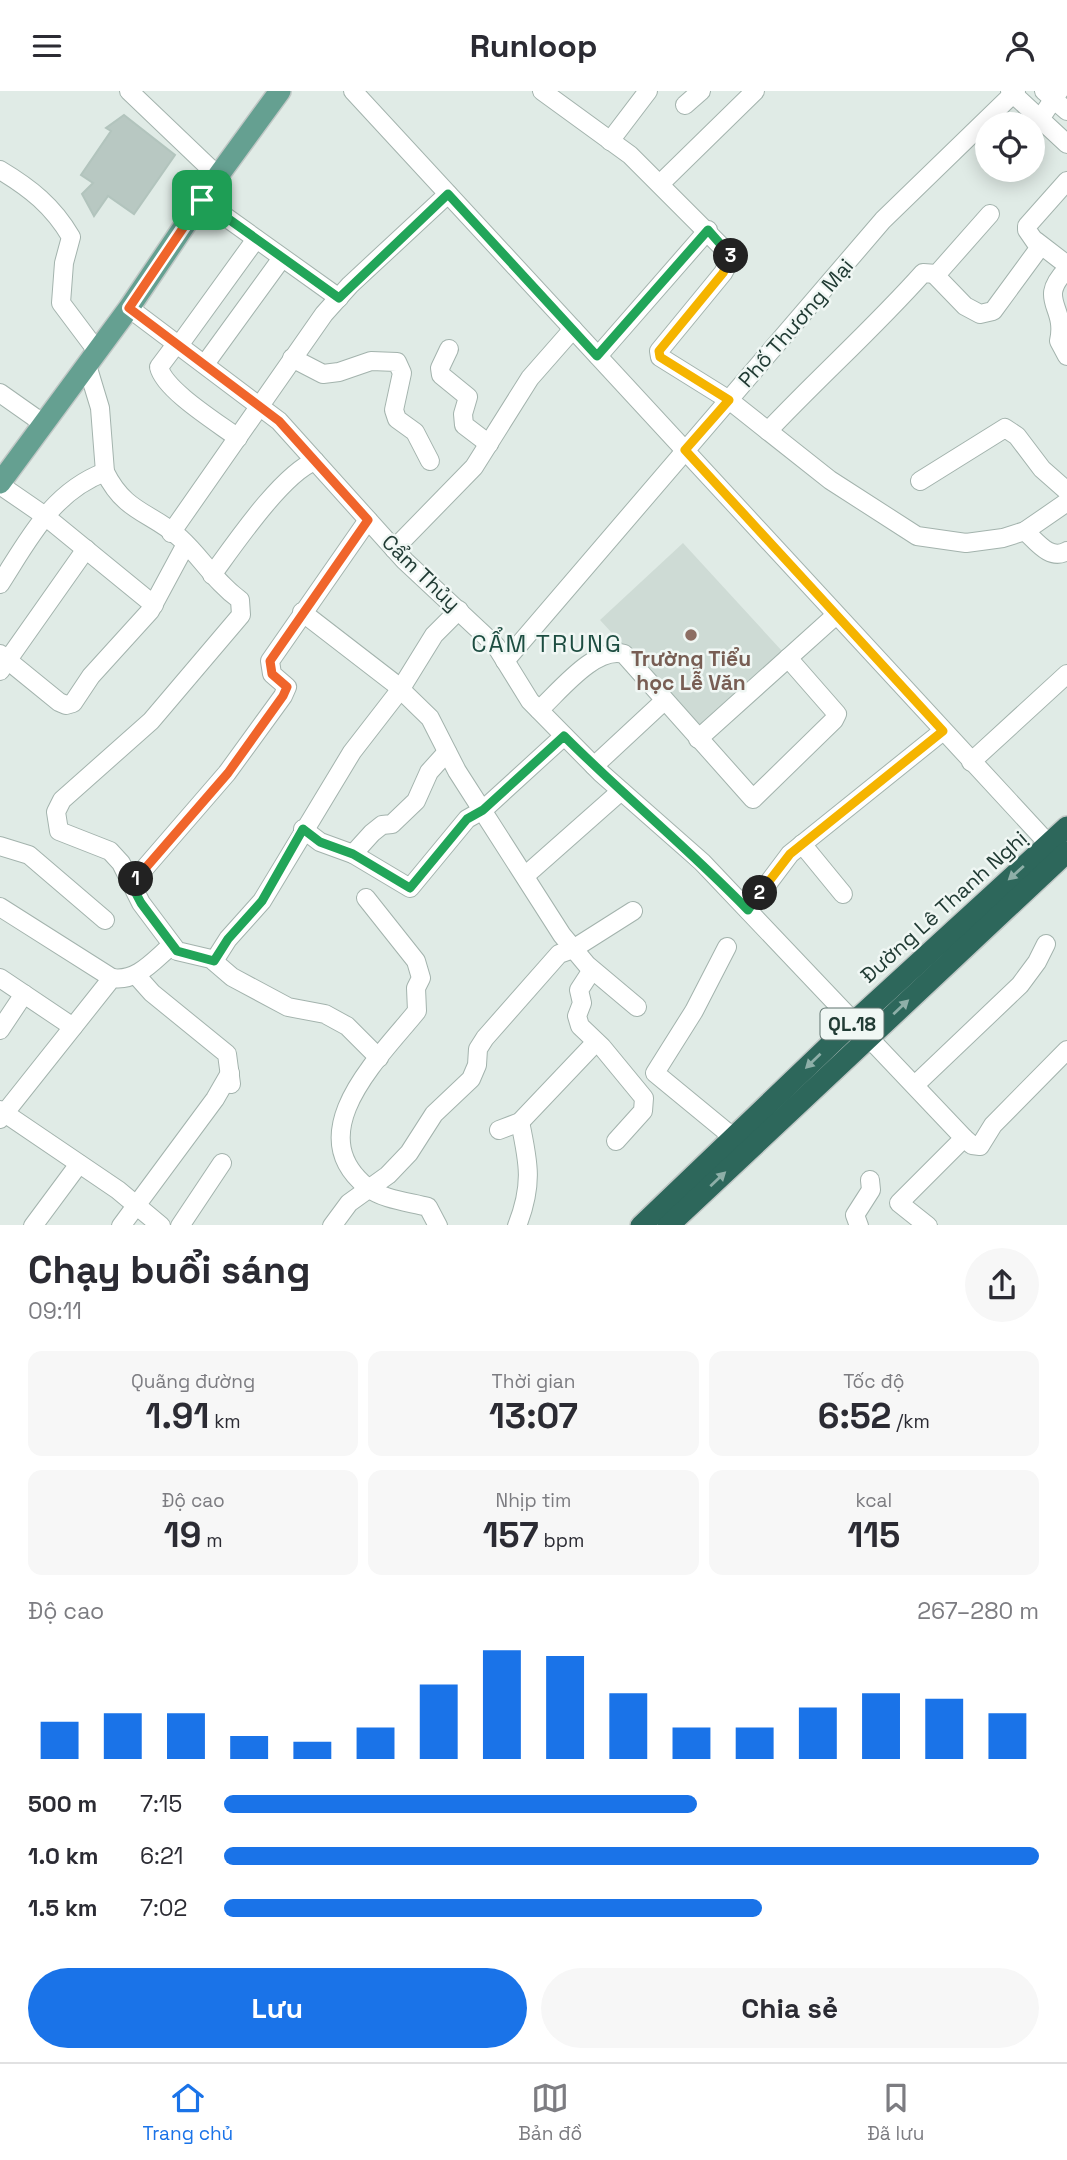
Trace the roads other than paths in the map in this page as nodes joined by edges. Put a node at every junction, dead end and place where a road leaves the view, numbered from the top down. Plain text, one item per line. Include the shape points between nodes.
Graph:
1 (129, 91) edge
2 (280, 91) edge
3 (353, 91) edge
4 (542, 91) edge
5 (648, 91) edge
6 (701, 91) edge
7 (755, 91) edge
8 (1013, 92) edge
9 (1058, 101) edge
10 (685, 105) dead end
11 (1033, 112) edge
12 (1045, 114) edge
13 (1045, 124) edge
14 (1054, 132) junction
15 (610, 141) junction
16 (1067, 144) edge
17 (0, 170) edge
18 (218, 176) junction
19 (1067, 181) edge
20 (661, 183) junction
21 (448, 194) junction
22 (202, 200) junction
23 (990, 214) dead end
24 (708, 230) junction
25 (256, 239) junction
26 (1036, 241) junction
27 (282, 258) junction
28 (1067, 267) edge
29 (934, 275) junction
30 (339, 298) junction
31 (129, 308) junction
32 (573, 329) junction
33 (178, 344) junction
34 (449, 349) dead end
35 (597, 356) junction
36 (1067, 356) edge
37 (92, 358) junction
38 (292, 358) junction
39 (205, 364) junction
40 (0, 393) edge
41 (729, 400) junction
42 (259, 406) junction
43 (44, 424) junction
44 (768, 431) junction
45 (238, 438) junction
46 (489, 444) junction
47 (685, 450) junction
48 (315, 461) junction
49 (430, 461) dead end
50 (104, 472) junction
51 (1063, 480) edge
52 (920, 481) dead end
53 (0, 484) edge
54 (1067, 502) edge
55 (45, 516) junction
56 (368, 520) junction
57 (1025, 531) junction
58 (171, 533) junction
59 (185, 546) junction
60 (86, 549) junction
61 (394, 549) junction
62 (1067, 551) edge
63 (212, 575) junction
64 (0, 585) edge
65 (154, 605) junction
66 (459, 610) junction
67 (302, 612) junction
68 (836, 615) junction
69 (789, 658) junction
70 (505, 661) junction
71 (2, 662) edge
72 (1067, 674) edge
73 (400, 690) junction
74 (664, 701) junction
75 (539, 710) junction
76 (943, 731) junction
77 (564, 736) junction
78 (698, 739) junction
79 (447, 752) junction
80 (971, 762) junction
81 (594, 766) junction
82 (621, 791) junction
83 (483, 810) junction
84 (1067, 827) edge
85 (303, 829) junction
86 (802, 844) junction
87 (0, 846) edge
88 (353, 854) junction
89 (1061, 855) edge
90 (526, 875) junction
91 (131, 884) junction
92 (844, 894) dead end
93 (366, 898) dead end
94 (0, 907) edge
95 (748, 910) junction
96 (633, 911) dead end
97 (105, 920) dead end
98 (1046, 944) dead end
99 (172, 945) junction
100 (727, 947) dead end
101 (573, 949) junction
102 (214, 961) junction
103 (592, 970) junction
104 (136, 975) junction
105 (0, 978) edge
106 (111, 978) junction
107 (24, 994) junction
108 (638, 1007) dead end
109 (73, 1027) junction
110 (863, 1029) junction
111 (0, 1030) edge
112 (596, 1042) junction
113 (1067, 1051) edge
114 (379, 1058) junction
115 (915, 1086) junction
116 (1, 1114) edge
117 (520, 1122) junction
118 (499, 1130) dead end
119 (734, 1137) junction
120 (964, 1138) junction
121 (616, 1141) dead end
122 (222, 1163) dead end
123 (79, 1164) junction
124 (870, 1180) dead end
125 (368, 1188) junction
126 (136, 1205) junction
127 (154, 1223) edge
128 (34, 1225) edge
129 (122, 1225) edge
130 (181, 1225) edge
131 (333, 1225) edge
132 (438, 1225) edge
133 (517, 1225) edge
134 (642, 1225) edge
135 (669, 1225) edge
136 (859, 1225) edge
137 (927, 1225) edge

1 - 18 street
2 - 18 main road
3 - 21 street
4 - 15 street
5 - 15 street
6 - 10 street
7 - 20 street
8 - 11 street
8 - 41 street, Phố Thương Mại via 883,220
9 - 12 street
9 - 14 street
13 - 14 street
14 - 16 street
15 - 20 street
17 - 37 street via 40,196 71,237 61,303
18 - 22 main road
19 - 26 street via 1027,226
20 - 24 street
21 - 30 street
21 - 32 street
22 - 25 street
22 - 31 main road
23 - 29 street
24 - 35 street
24 - 41 street via 729,251 730,262 659,354
25 - 27 street
25 - 33 street
26 - 28 street
26 - 29 street via 1031,262 987,314 965,306
27 - 30 street
27 - 39 street
28 - 36 street via 1053,288 1063,323 1059,341
29 - 44 street via 923,273
30 - 38 street
31 - 33 street, Cẩm Thủy
31 - 37 main road
32 - 35 street
32 - 46 street via 530,378
33 - 39 street, Cẩm Thủy
33 - 45 street via 159,367 162,376
34 - 46 street via 441,375 468,397 464,425
35 - 47 street
37 - 43 main road
37 - 50 street
38 - 42 street
38 - 49 street via 323,374 372,361 397,362 402,373 394,410 397,419 415,432
39 - 42 street, Cẩm Thủy
40 - 43 street
41 - 44 street
41 - 47 street, Phố Thương Mại
42 - 45 street
42 - 48 street, Cẩm Thủy
43 - 53 main road
44 - 57 street via 830,479 917,536 966,543
45 - 58 street
46 - 61 street via 474,467
47 - 68 street
47 - 70 street, Phố Thương Mại
48 - 56 street, Cẩm Thủy
48 - 63 street via 249,524
50 - 55 street via 80,481
50 - 58 street via 129,506
51 - 52 street via 1042,469 1017,436 1005,428
53 - 55 street
54 - 57 street
55 - 60 street
55 - 64 street
56 - 61 street, Cẩm Thủy
56 - 67 street
57 - 62 street via 1049,552
58 - 59 street
59 - 63 street
59 - 65 street
60 - 65 street
60 - 71 street
61 - 66 street, Cẩm Thủy
63 - 91 street via 240,600 241,615 151,721 62,800 56,812 59,831 110,851
65 - 71 street via 73,703 66,705
66 - 70 street, Cẩm Thủy
66 - 73 street via 434,635
67 - 73 street
67 - 91 street via 270,661 272,674 287,687 283,696 228,773
68 - 69 street
68 - 76 street
69 - 78 street
69 - 78 street via 836,714 753,799
70 - 75 street, Cẩm Thủy
72 - 80 street
73 - 79 street via 430,718
73 - 85 street via 352,752
74 - 75 street via 624,654 610,652 597,657
74 - 78 street
74 - 81 street
75 - 77 street, Cẩm Thủy
76 - 80 street
76 - 86 street
77 - 81 street, Cẩm Thủy
77 - 83 street
79 - 83 street
79 - 88 street via 429,772 416,801 392,824 372,833
80 - 89 street
81 - 82 street, Cẩm Thủy
82 - 90 street
82 - 95 street, Cẩm Thủy via 702,862
83 - 88 street via 467,819 410,888
83 - 90 street
84 - 89 highway, Đường Lê Thanh Nghị / QL.18
85 - 88 street via 320,842
85 - 102 street via 262,901
86 - 92 street
86 - 95 street
87 - 97 street via 29,855
89 - 110 highway, Đường Lê Thanh Nghị / QL.18
90 - 101 street
91 - 99 street
93 - 114 street via 416,961 421,978 416,988 417,1011
94 - 106 street
95 - 110 street, Cẩm Thủy
96 - 101 street
98 - 115 street via 1020,985
99 - 102 street via 177,951
99 - 104 street
100 - 119 street via 655,1073
101 - 103 street
101 - 125 street via 559,954 485,1038 471,1079 434,1114 409,1153
102 - 114 street via 233,977 288,1007 325,1014 347,1027
103 - 108 street
103 - 112 street via 579,991 582,1003 577,1016
104 - 106 street
104 - 126 street via 227,1054 231,1082
105 - 107 street
106 - 109 street
107 - 109 street
107 - 111 street
109 - 116 street
110 - 115 street, Cẩm Thủy
110 -> 119 highway, Đường Lê Thanh Nghị / QL.18
135 -> 110 highway, Đường Lê Thanh Nghị / QL.18
112 - 117 street
112 - 121 street via 644,1098 643,1111
113 - 120 street via 993,1125 980,1146
114 - 125 street via 343,1115 340,1139 345,1160
115 - 120 street, Cẩm Thủy
116 - 123 street
117 - 118 street
117 - 133 street via 529,1181
119 - 134 highway, Đường Lê Thanh Nghị / QL.18
120 - 137 street via 899,1203
122 - 130 street
123 - 126 street
123 - 128 street
124 - 136 street via 871,1190 855,1215
125 - 131 street
125 - 132 street via 428,1207
126 - 127 street
126 - 129 street

